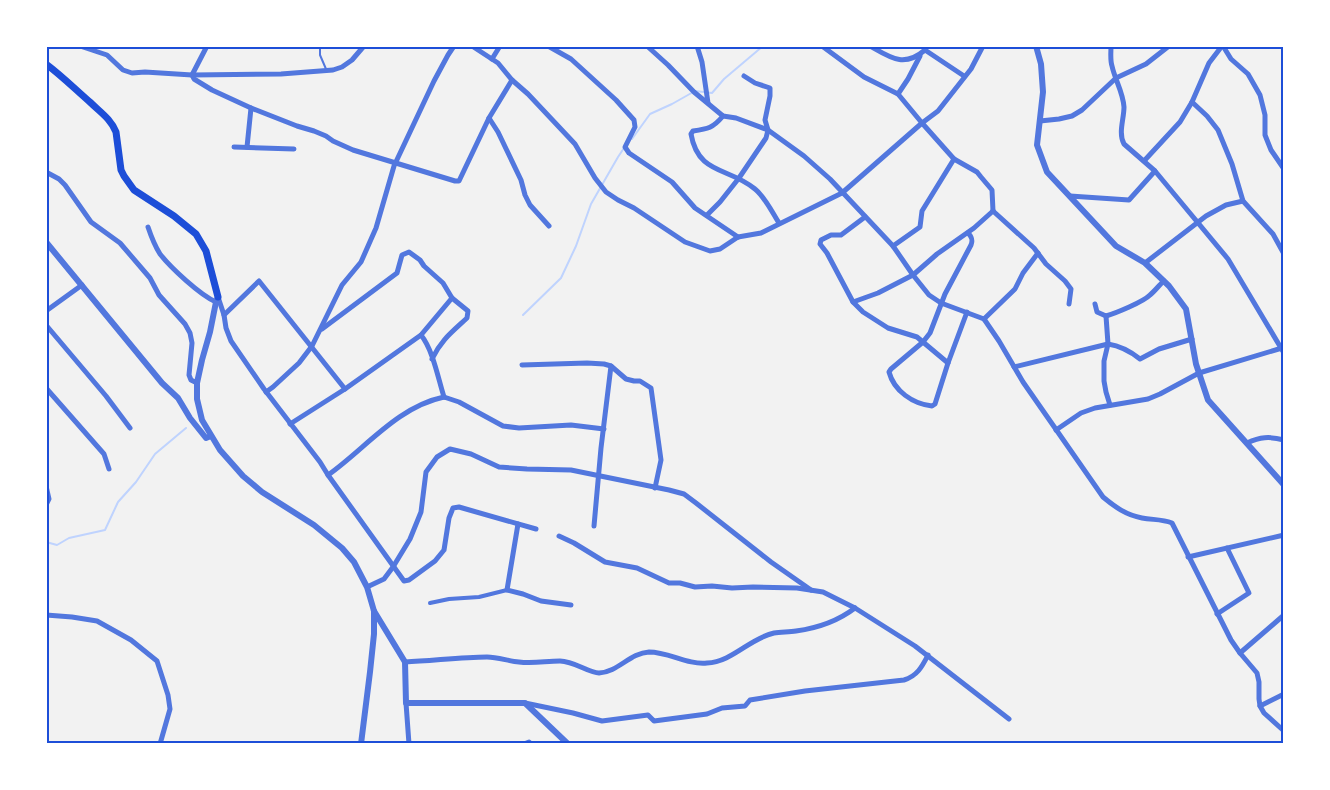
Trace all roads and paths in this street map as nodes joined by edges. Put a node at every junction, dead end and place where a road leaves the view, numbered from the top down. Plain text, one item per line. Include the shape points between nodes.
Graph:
1 (80, 46) edge
2 (207, 46) edge
3 (320, 46) edge
4 (363, 46) edge
5 (454, 46) edge
6 (472, 46) edge
7 (500, 46) edge
8 (548, 46) edge
9 (647, 46) edge
10 (697, 46) edge
11 (822, 46) edge
12 (870, 46) edge
13 (983, 46) edge
14 (1036, 46) edge
15 (1111, 46) edge
16 (1169, 46) edge
17 (1222, 46) edge
18 (924, 50) edge
19 (492, 58) junction
20 (46, 64) edge
21 (327, 71) junction
22 (192, 75) junction
23 (744, 76) dead end
24 (964, 76) junction
25 (1116, 78) junction
26 (512, 80) junction
27 (898, 94) junction
28 (1192, 102) junction
29 (708, 104) junction
30 (251, 108) junction
31 (723, 116) junction
32 (489, 118) junction
33 (1040, 122) junction
34 (921, 123) junction
35 (768, 130) junction
36 (234, 147) dead end
37 (247, 147) junction
38 (294, 149) dead end
39 (954, 159) junction
40 (1144, 161) junction
41 (395, 162) junction
42 (1284, 169) edge
43 (1155, 171) junction
44 (46, 172) edge
45 (739, 178) junction
46 (842, 193) junction
47 (1070, 196) junction
48 (1243, 201) junction
49 (993, 211) junction
50 (707, 215) junction
51 (865, 218) junction
52 (779, 223) junction
53 (1197, 223) junction
54 (549, 226) dead end
55 (148, 227) dead end
56 (968, 232) junction
57 (738, 237) junction
58 (46, 242) edge
59 (893, 246) junction
60 (1038, 253) junction
61 (1284, 254) edge
62 (1145, 264) junction
63 (913, 275) junction
64 (1164, 281) junction
65 (82, 285) junction
66 (452, 298) junction
67 (217, 299) junction
68 (853, 302) junction
69 (941, 303) junction
70 (1069, 304) dead end
71 (1095, 304) dead end
72 (46, 311) edge
73 (967, 312) junction
74 (225, 315) junction
75 (1106, 316) junction
76 (984, 319) junction
77 (46, 325) edge
78 (321, 330) junction
79 (422, 336) junction
80 (1192, 339) junction
81 (923, 342) junction
82 (1108, 344) junction
83 (312, 346) junction
84 (1283, 349) edge
85 (432, 359) junction
86 (948, 363) junction
87 (522, 364) dead end
88 (611, 366) junction
89 (1014, 367) junction
90 (1199, 373) junction
91 (197, 383) junction
92 (46, 388) edge
93 (345, 389) junction
94 (266, 392) junction
95 (444, 397) junction
96 (1110, 405) junction
97 (290, 424) junction
98 (130, 428) dead end
99 (604, 429) junction
100 (1056, 430) junction
101 (211, 436) junction
102 (1284, 440) edge
103 (1247, 443) junction
104 (109, 469) dead end
105 (328, 475) junction
106 (599, 475) junction
107 (1284, 485) edge
108 (46, 486) edge
109 (655, 488) junction
110 (46, 505) edge
111 (518, 524) junction
112 (594, 526) dead end
113 (536, 529) dead end
114 (1284, 535) edge
115 (559, 536) dead end
116 (1227, 548) junction
117 (1188, 557) junction
118 (393, 567) junction
119 (367, 587) junction
120 (507, 590) junction
121 (811, 590) junction
122 (430, 603) dead end
123 (571, 605) dead end
124 (855, 608) junction
125 (374, 611) junction
126 (1217, 614) junction
127 (46, 615) edge
128 (1284, 615) edge
129 (1240, 653) junction
130 (928, 655) junction
131 (405, 662) junction
132 (1284, 694) edge
133 (406, 703) junction
134 (525, 703) junction
135 (1260, 706) junction
136 (1008, 719) dead end
137 (1284, 731) edge
138 (160, 744) edge
139 (361, 744) edge
140 (409, 744) edge
141 (524, 744) edge
142 (531, 744) edge
143 (568, 744) edge

1 - 22 street via 107,55 132,73
2 - 22 street
3 - 21 lane
4 - 21 street via 342,67
5 - 41 street
6 - 19 street
7 - 19 street
8 - 50 street via 571,59 634,120 626,147 629,153 672,182 695,208
9 - 29 street
10 - 29 street
11 - 27 street via 864,77
12 - 18 street via 903,61
13 - 24 street
14 - 33 street via 1043,92
15 - 25 street
16 - 25 street via 1146,64
17 - 28 street via 1209,63
17 - 42 street via 1248,74 1260,95 1265,135
18 - 24 street
18 - 27 street
19 - 26 street
20 - 67 main road via 114,126 121,170 134,190 174,216 202,242
21 - 22 street
22 - 30 street via 212,90
23 - 35 street via 770,88 765,120
24 - 34 street via 938,111
25 - 33 street via 1082,110
25 - 40 street via 1124,107 1121,140
26 - 32 street
26 - 57 street via 575,144 606,192 685,242 710,251
27 - 34 street
28 - 40 street via 1180,122
28 - 48 street via 1218,130
29 - 31 street
30 - 37 street
30 - 41 street via 353,150
31 - 35 street
31 - 45 street via 708,129 693,131 692,138 700,158
32 - 41 street via 455,182
32 - 54 street via 530,205
33 - 47 street via 1037,145 1047,172
34 - 39 street
34 - 46 street
35 - 45 street
35 - 46 street via 804,156
36 - 37 street
37 - 38 street
39 - 49 street via 977,172 992,190
39 - 59 street via 922,211 920,227
40 - 43 street
41 - 78 street via 376,228
43 - 47 street via 1129,200
43 - 53 street
44 - 91 street via 65,185 91,222 120,243 185,324 192,342 189,375
45 - 50 street
45 - 52 street via 756,190
46 - 51 street
46 - 52 street
47 - 62 street via 1116,246
48 - 53 street via 1226,205
48 - 61 street via 1273,234
49 - 56 street
49 - 60 street
50 - 57 street
51 - 59 street
51 - 68 street via 841,235 831,235 820,243
52 - 57 street via 761,233
53 - 62 street
53 - 84 street via 1228,259
55 - 67 street via 163,256 205,295
56 - 63 street
56 - 69 street via 973,242
58 - 65 street
59 - 63 street
60 - 70 street via 1071,289
60 - 76 street via 1015,289
62 - 64 street
63 - 68 street
63 - 69 street
64 - 75 street via 1151,295
64 - 80 street via 1186,309
65 - 72 street
65 - 101 street via 178,398 206,438
66 - 78 street via 443,283 409,252 402,255 397,273
66 - 79 street
66 - 85 street via 468,315 448,333
67 - 74 street
67 - 91 street
68 - 81 street via 875,321
69 - 73 street
69 - 81 street
71 - 75 street via 1097,312
73 - 76 street
73 - 86 street
74 - 83 street via 259,281
74 - 94 street via 231,341
75 - 82 street
76 - 89 street
77 - 98 street
78 - 83 street
79 - 85 street
79 - 93 street
80 - 82 street via 1140,359
80 - 90 street
81 - 86 street
81 - 86 street via 889,372 895,387 904,395 932,406
82 - 89 street
82 - 96 street via 1104,381
83 - 93 street
83 - 94 street
84 - 90 street
85 - 95 street
87 - 88 street
88 - 99 street
88 - 109 street via 626,379 651,388 660,452
89 - 100 street
90 - 96 street via 1154,397
90 - 103 street via 1208,400
91 - 101 street via 199,409
92 - 104 street via 104,454
93 - 97 street
94 - 97 street
95 - 99 street via 503,426 571,425
95 - 105 street via 378,432
96 - 100 street via 1081,413
97 - 105 street
99 - 106 street
100 - 117 street via 1103,497 1133,516 1172,523
101 - 119 street via 243,476 342,548
102 - 103 street via 1265,437
103 - 107 street
105 - 118 street
106 - 109 street
106 - 112 street
106 - 118 street via 499,467 450,449 437,457 426,472 421,513
108 - 110 street
109 - 121 street via 684,494
111 - 113 street
111 - 118 street via 453,508 444,550 435,561 404,581
111 - 120 street
114 - 116 street
115 - 121 street via 605,562 638,568 669,583
116 - 117 street
116 - 126 street via 1249,593
117 - 126 street
118 - 119 street via 384,579
119 - 125 street
120 - 122 street
120 - 123 street
121 - 124 street
124 - 130 street
124 - 131 street via 822,626 766,635 708,663 648,652 595,673 560,661 532,663 488,657
125 - 131 street
125 - 139 street
126 - 129 street
127 - 138 street via 97,621 131,640 157,661 170,709
128 - 129 street
129 - 135 street via 1257,673
130 - 134 street via 918,673 904,680 776,695 750,700 745,706 654,721 648,715 602,721
130 - 136 street
131 - 133 street
132 - 135 street
133 - 134 street
133 - 140 street
134 - 143 street
135 - 137 street
141 - 142 street

